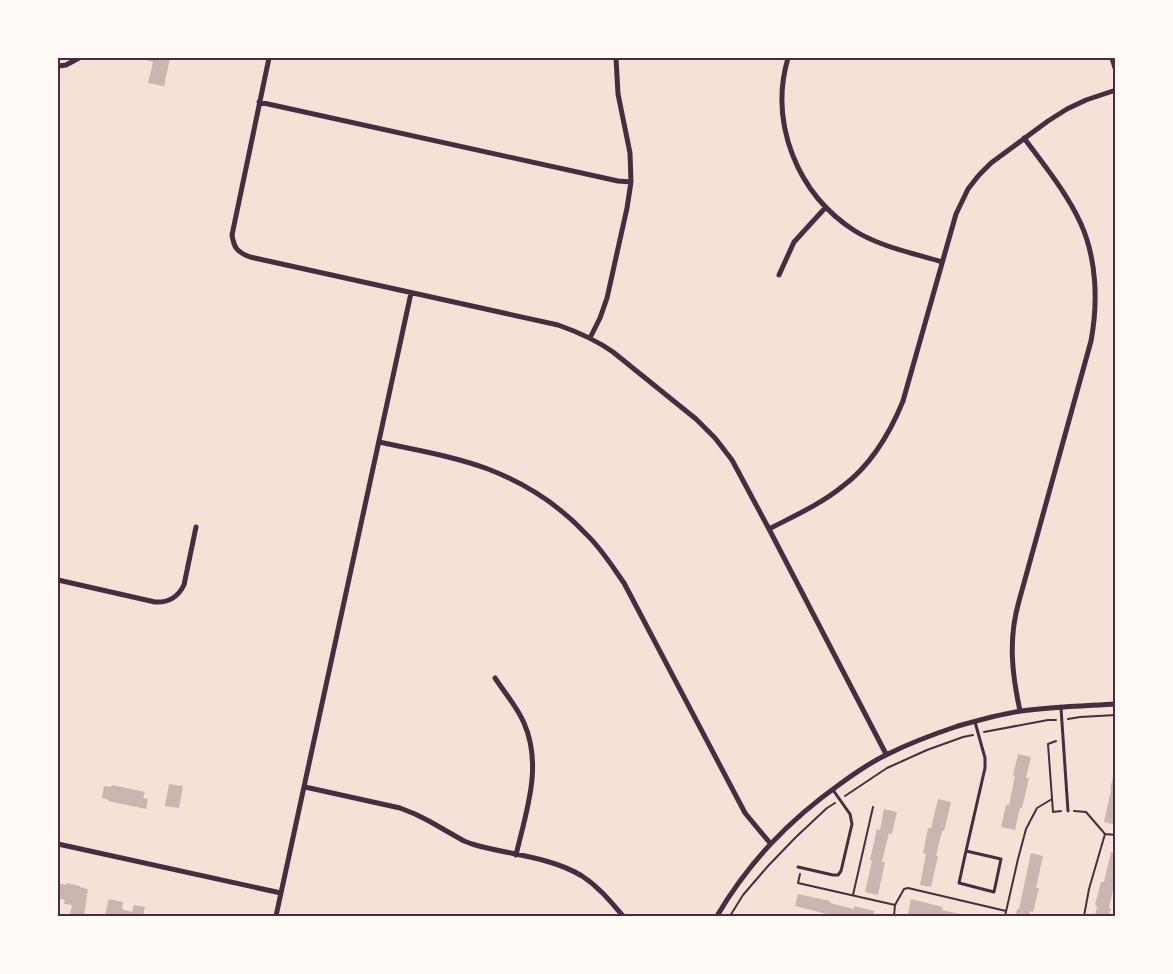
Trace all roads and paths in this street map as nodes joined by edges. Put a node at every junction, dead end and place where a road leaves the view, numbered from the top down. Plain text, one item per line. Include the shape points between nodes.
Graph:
1 (79, 58) edge
2 (269, 58) edge
3 (616, 58) edge
4 (788, 58) edge
5 (1112, 58) edge
6 (58, 66) edge
7 (1116, 71) edge
8 (1116, 90) edge
9 (259, 102) junction
10 (1024, 138) junction
11 (631, 182) junction
12 (826, 208) junction
13 (942, 262) junction
14 (779, 275) dead end
15 (411, 293) junction
16 (590, 338) junction
17 (379, 442) junction
18 (196, 527) dead end
19 (769, 528) junction
20 (58, 580) edge
21 (495, 678) dead end
22 (1116, 704) edge
23 (1061, 708) junction
24 (1020, 711) junction
25 (1116, 715) edge
26 (1080, 717) dead end
27 (1048, 720) dead end
28 (974, 721) junction
29 (991, 730) dead end
30 (963, 737) dead end
31 (886, 754) junction
32 (305, 787) junction
33 (832, 789) junction
34 (853, 790) dead end
35 (1052, 799) dead end
36 (873, 807) dead end
37 (827, 808) dead end
38 (1068, 810) dead end
39 (1104, 834) dead end
40 (58, 844) edge
41 (770, 844) junction
42 (966, 851) junction
43 (516, 855) junction
44 (800, 868) joint
45 (281, 893) junction
46 (853, 896) junction
47 (895, 906) junction
48 (1006, 911) junction
49 (276, 916) edge
50 (623, 916) edge
51 (717, 916) edge
52 (730, 916) edge
53 (894, 916) edge
54 (1005, 916) edge
55 (1084, 916) edge

1 - 6 street
2 - 9 street
3 - 11 street
4 - 12 street via 782,93 786,137 808,186
5 - 7 street
8 - 10 street via 1067,108
9 - 11 street
9 - 15 street via 232,235 237,250 250,257
10 - 13 street via 991,163 968,189 956,214
10 - 24 street via 1061,188 1082,225 1091,256 1095,291 1091,341 1013,625 1011,651
11 - 16 street via 607,298
12 - 13 street via 868,237
12 - 14 street via 794,242
13 - 19 street via 903,401 886,437 870,460 843,486
15 - 16 street via 558,325
15 - 17 street
16 - 19 street via 706,428 732,460
17 - 32 street
17 - 41 street via 454,458 513,480 547,500 588,535 624,582 745,813
18 - 20 street via 184,584 170,601 155,602
19 - 31 street
21 - 43 street via 524,722 532,753 532,785
22 - 23 street
23 - 24 street
23 - 38 lane
24 - 28 street
25 - 26 path
27 - 29 path
28 - 31 street
28 - 42 lane via 985,768
30 - 34 path via 887,768
31 - 33 street
32 - 43 street via 400,808 464,841
32 - 45 street
33 - 41 street
33 - 44 lane via 852,819 841,870 838,875 833,875
35 - 48 path via 1037,808 1026,829
36 - 46 path
37 - 52 path via 768,866
39 - 55 path
40 - 45 street
41 - 51 street
42 - 42 lane via 959,883 994,892 1001,859
43 - 50 street via 558,864 583,877
44 - 46 path via 798,883
45 - 49 street
46 - 47 path
47 - 48 path via 904,889 908,888
47 - 53 path
48 - 54 path

